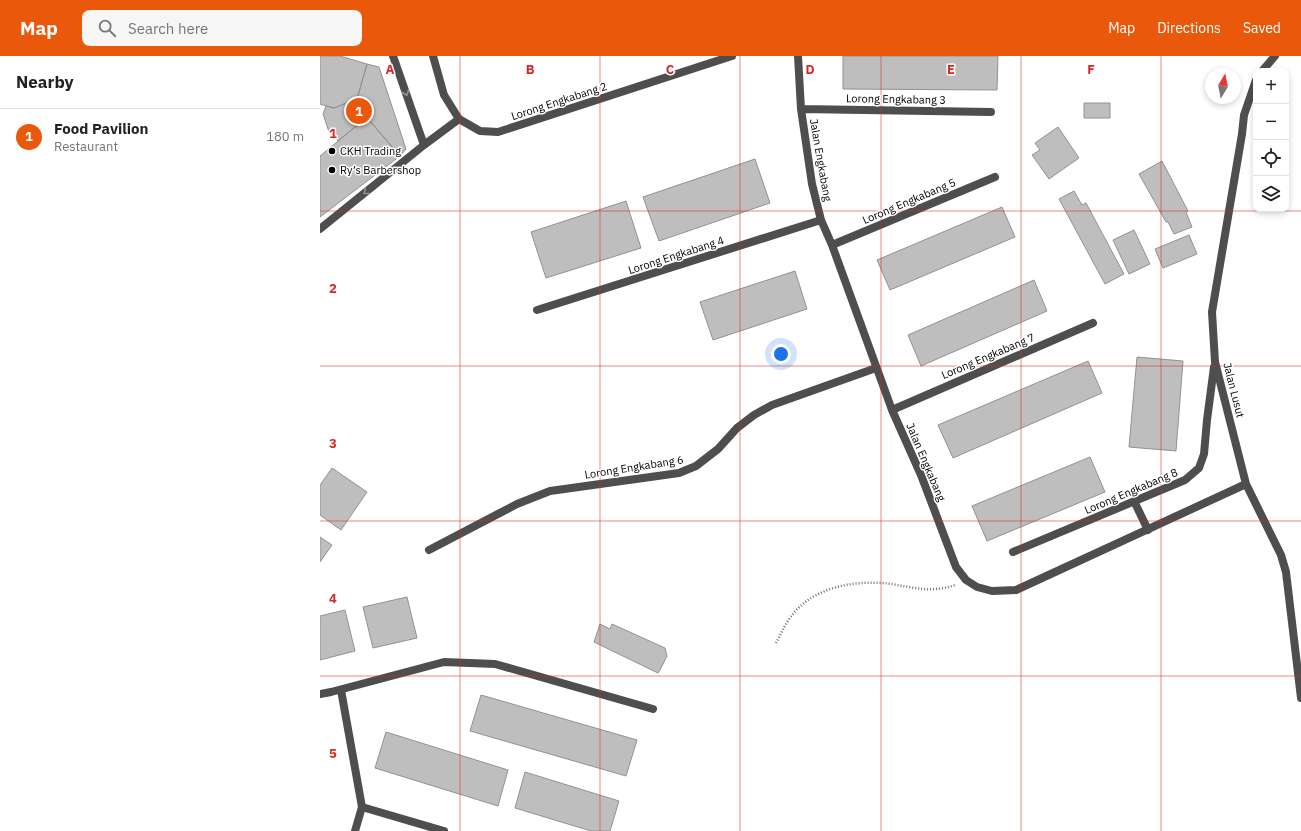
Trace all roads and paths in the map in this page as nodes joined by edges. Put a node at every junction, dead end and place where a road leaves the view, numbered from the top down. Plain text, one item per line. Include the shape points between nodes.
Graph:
1 (393, 56) edge
2 (433, 56) edge
3 (732, 56) edge
4 (798, 56) edge
5 (1275, 56) edge
6 (1265, 68) edge
7 (1253, 89) edge
8 (801, 109) junction
9 (991, 112) dead end
10 (458, 119) junction
11 (424, 145) junction
12 (995, 177) dead end
13 (821, 220) junction
14 (320, 229) edge
15 (832, 245) junction
16 (537, 310) dead end
17 (1093, 323) dead end
18 (1215, 362) junction
19 (876, 368) junction
20 (892, 410) junction
21 (1246, 484) junction
22 (1134, 502) junction
23 (1148, 530) junction
24 (429, 550) dead end
25 (1013, 552) dead end
26 (966, 580) junction
27 (776, 643) dead end
28 (341, 690) junction
29 (320, 694) edge
30 (1301, 698) edge
31 (652, 709) dead end
32 (362, 807) junction
33 (354, 831) edge
34 (444, 831) edge

1 -> 11 street
2 - 10 street via 444,94
3 - 10 street, Lorong Engkabang 2 via 498,132 480,131
4 - 8 street, Jalan Engkabang
5 - 6 street
7 - 18 street, Jalan Lusut via 1244,115 1212,312
8 - 9 street, Lorong Engkabang 3
8 - 13 street, Jalan Engkabang via 812,184
10 - 11 street
11 -> 14 street
12 - 15 street, Lorong Engkabang 5
13 - 15 street, Jalan Engkabang
13 - 16 street, Lorong Engkabang 4
15 - 19 street, Jalan Engkabang
17 - 20 street, Lorong Engkabang 7
18 - 21 street, Jalan Lusut
18 - 22 street, Lorong Engkabang 8 via 1204,454 1199,468 1185,480
19 - 20 street, Jalan Engkabang
19 - 24 street, Lorong Engkabang 6 via 754,415 696,466 678,473 550,491 517,504
20 - 26 street, Jalan Engkabang via 956,567
21 - 23 street, Jalan Engkabang
21 - 30 street, Jalan Lusut via 1281,555 1286,572
22 - 23 street
22 - 25 street, Lorong Engkabang 8
23 - 26 street, Jalan Engkabang via 1016,590 992,591 977,587
26 - 27 path via 937,590 879,582 850,584 824,591 803,604 788,620
28 - 29 street
28 - 31 street via 444,662 495,664
28 - 32 street
32 - 33 street
32 - 34 street

